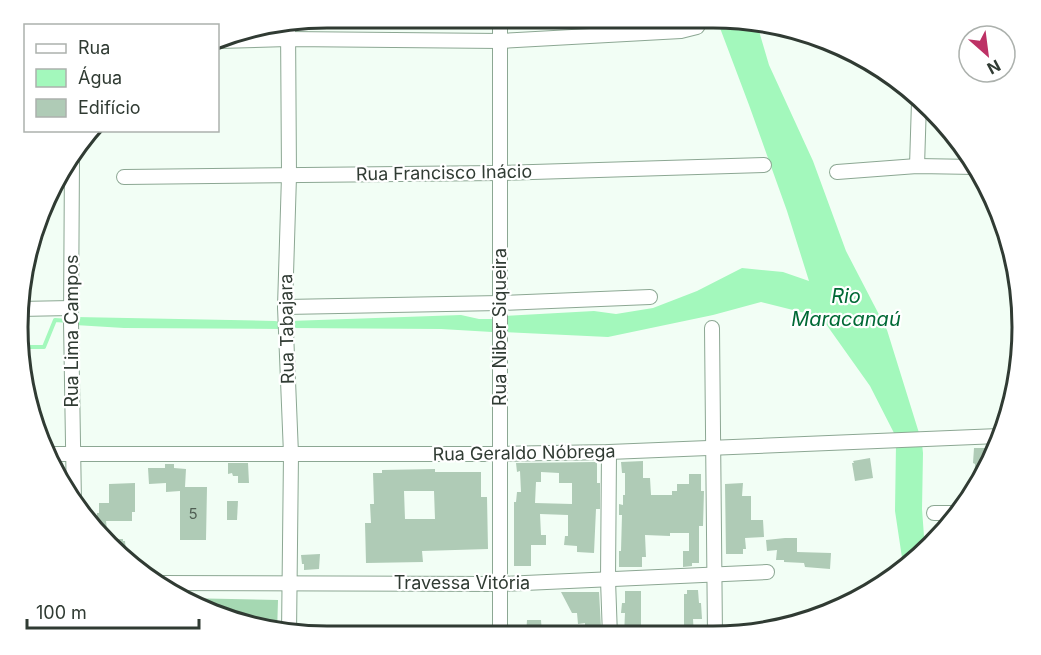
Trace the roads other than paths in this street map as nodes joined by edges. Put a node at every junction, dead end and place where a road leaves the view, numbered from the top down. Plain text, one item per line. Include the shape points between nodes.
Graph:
1 (500, 28) edge
2 (695, 28) edge
3 (288, 31) edge
4 (288, 39) junction
5 (245, 40) edge
6 (500, 41) junction
7 (919, 110) edge
8 (764, 165) dead end
9 (917, 166) junction
10 (965, 166) edge
11 (837, 172) dead end
12 (72, 173) edge
13 (499, 173) junction
14 (289, 176) junction
15 (124, 177) dead end
16 (650, 297) dead end
17 (500, 303) junction
18 (71, 308) junction
19 (285, 308) junction
20 (29, 309) edge
21 (712, 328) dead end
22 (992, 436) edge
23 (713, 448) junction
24 (609, 452) junction
25 (56, 454) edge
26 (291, 454) junction
27 (500, 454) junction
28 (74, 455) junction
29 (74, 486) edge
30 (934, 513) dead end
31 (948, 513) edge
32 (767, 573) dead end
33 (714, 574) junction
34 (608, 580) junction
35 (173, 583) edge
36 (290, 584) junction
37 (500, 584) junction
38 (289, 624) edge
39 (500, 626) edge
40 (610, 626) edge
41 (714, 626) edge

1 - 6 street, Rua Niber Siqueira
2 - 6 street
3 - 4 street, Rua Tabajara
4 - 5 street
4 - 6 street
4 - 14 street, Rua Tabajara
6 - 13 street, Rua Niber Siqueira
7 - 9 street
8 - 13 street, Rua Francisco Inácio
9 - 10 street
9 - 11 street
12 - 18 street, Rua Lima Campos
13 - 14 street, Rua Francisco Inácio
13 - 17 street, Rua Niber Siqueira
14 - 15 street, Rua Francisco Inácio
14 - 19 street, Rua Tabajara
16 - 17 street
17 - 19 street
17 - 27 street, Rua Niber Siqueira
18 - 20 street
18 - 28 street, Rua Lima Campos
19 - 26 street, Rua Tabajara
21 - 23 street
22 - 23 street, Rua Geraldo Nóbrega
23 - 24 street, Rua Geraldo Nóbrega
23 - 33 street
24 - 27 street, Rua Geraldo Nóbrega
24 - 34 street
25 - 28 street, Rua Geraldo Nóbrega
26 - 27 street, Rua Geraldo Nóbrega
26 - 28 street, Rua Geraldo Nóbrega
26 - 36 street, Rua Tabajara
27 - 37 street, Rua Niber Siqueira
28 - 29 street, Rua Lima Campos
30 - 31 street
32 - 33 street, Travessa Vitória
33 - 34 street, Travessa Vitória
33 - 41 street
34 - 37 street, Travessa Vitória
34 - 40 street
35 - 36 street, Travessa Vitória
36 - 37 street, Travessa Vitória
36 - 38 street, Rua Tabajara
37 - 39 street, Rua Niber Siqueira

